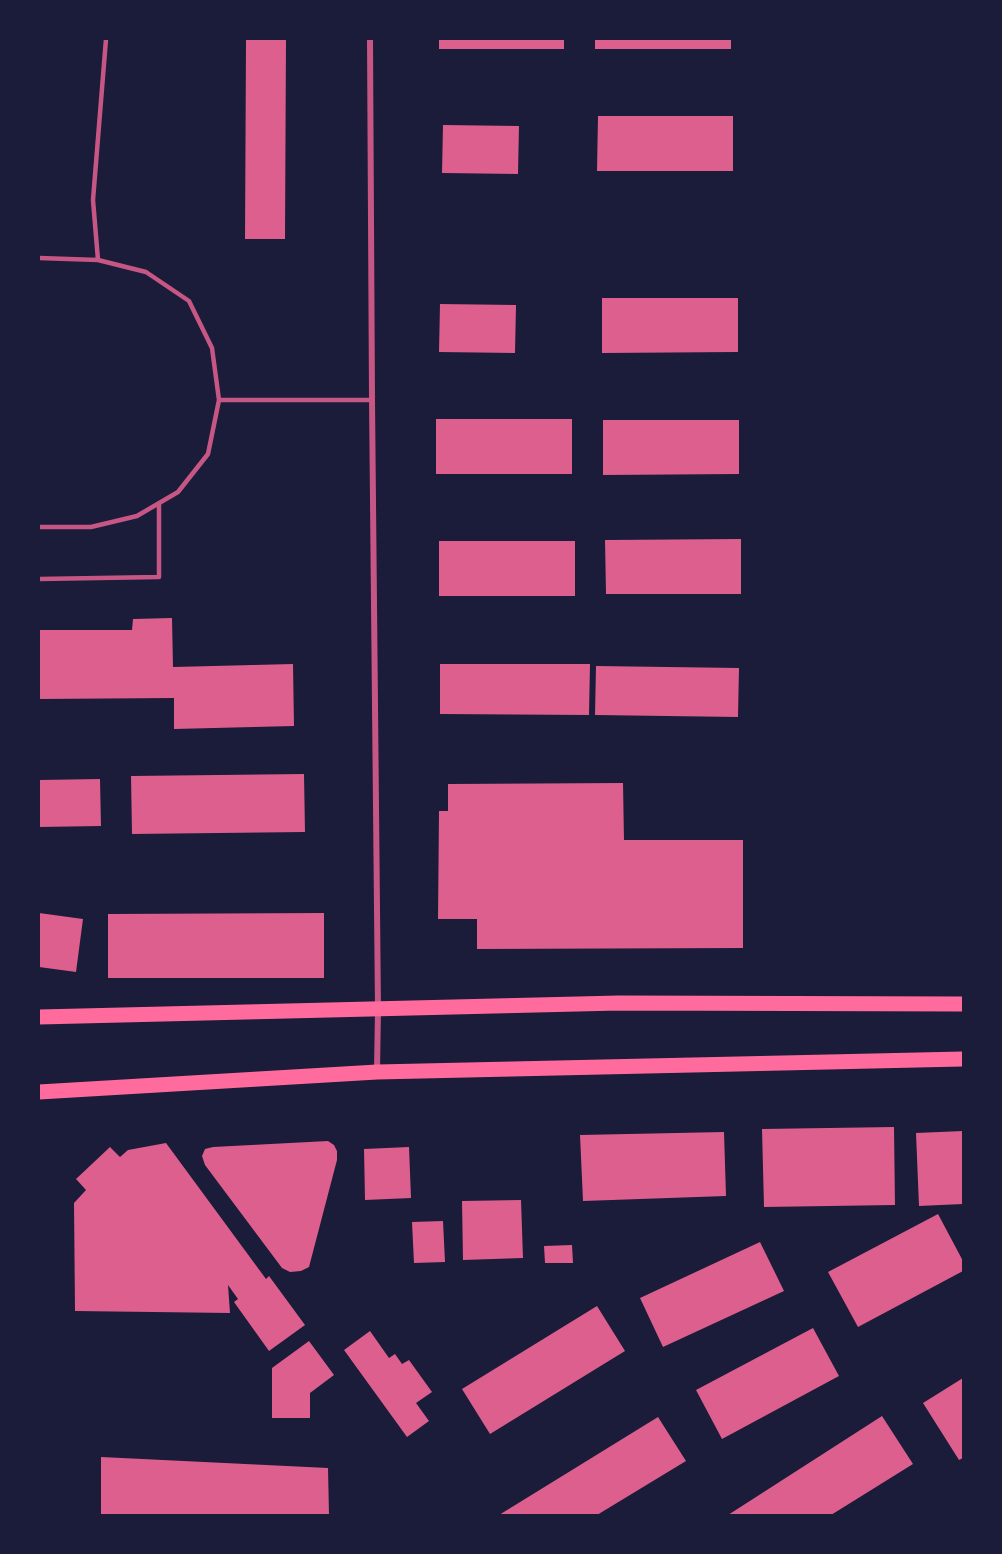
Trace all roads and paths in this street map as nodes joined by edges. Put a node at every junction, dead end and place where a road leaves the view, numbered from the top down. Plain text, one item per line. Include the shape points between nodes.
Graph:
1 (106, 39) edge
2 (370, 39) edge
3 (39, 258) edge
4 (98, 260) junction
5 (219, 400) junction
6 (372, 400) junction
7 (159, 503) junction
8 (39, 527) edge
9 (39, 579) edge
10 (963, 1004) edge
11 (378, 1010) junction
12 (39, 1017) edge
13 (963, 1059) edge
14 (377, 1072) junction
15 (39, 1092) edge

1 - 4 lane via 93,200
2 - 6 street
3 - 4 lane
4 - 5 lane via 146,272 189,302 212,348
5 - 6 lane
5 - 7 lane via 208,454 178,492
6 - 11 street
7 - 8 lane via 138,516 91,527
7 - 9 lane via 159,577
10 - 11 main road via 619,1003
11 - 12 main road
11 - 14 street
13 - 14 main road
14 - 15 main road

